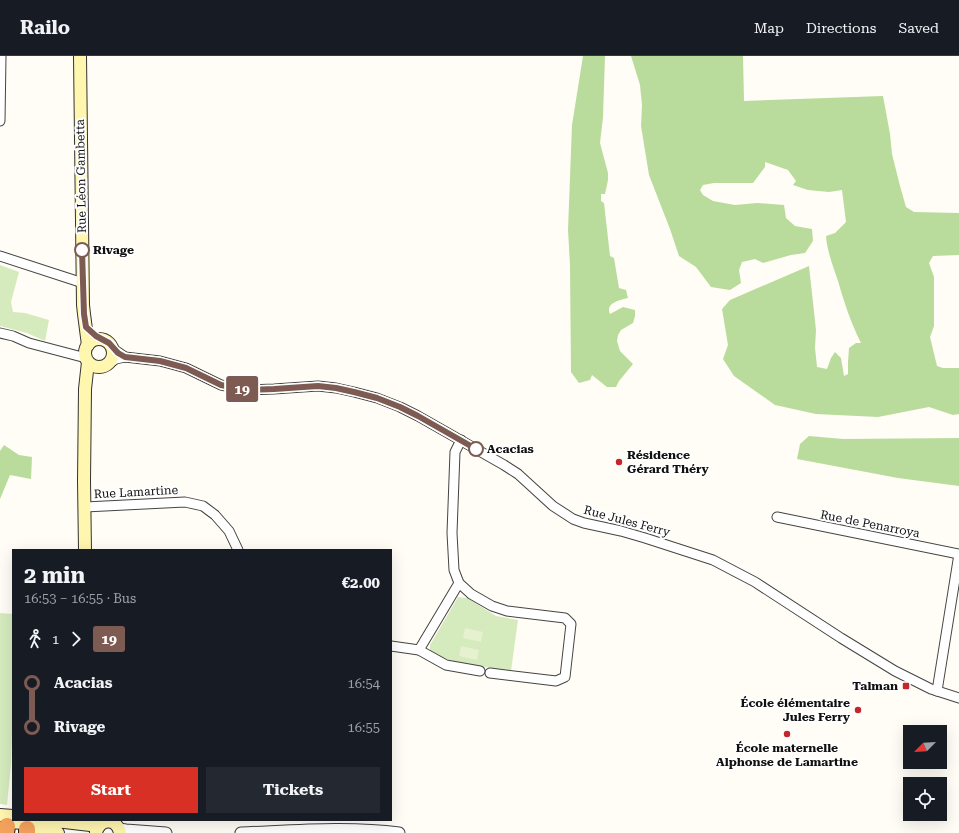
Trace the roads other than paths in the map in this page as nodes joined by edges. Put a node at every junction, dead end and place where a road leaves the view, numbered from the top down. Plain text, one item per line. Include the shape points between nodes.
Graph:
1 (2, 56) edge
2 (80, 56) edge
3 (0, 121) edge
4 (0, 256) edge
5 (83, 283) junction
6 (86, 327) junction
7 (0, 333) edge
8 (102, 340) junction
9 (112, 348) junction
10 (85, 354) junction
11 (125, 357) junction
12 (106, 365) junction
13 (85, 383) junction
14 (461, 440) junction
15 (84, 508) junction
16 (777, 517) dead end
17 (85, 549) edge
18 (238, 549) edge
19 (959, 554) edge
20 (459, 583) junction
21 (392, 646) edge
22 (419, 650) junction
23 (480, 671) dead end
24 (490, 673) dead end
25 (938, 691) junction
26 (959, 698) edge
27 (63, 821) joint
28 (5, 823) edge
29 (109, 826) edge
30 (28, 827) edge
31 (58, 833) edge
32 (166, 833) edge
33 (241, 833) edge
34 (399, 833) edge

1 - 3 street
2 - 5 main road, Rue Léon Gambetta
4 - 5 street
5 - 6 main road, Rue Léon Gambetta
6 - 8 main road
6 - 10 main road, Rue Léon Gambetta
7 - 10 street via 29,344
8 - 9 main road via 109,343
8 - 10 main road via 94,340
9 - 11 street, Rue Jules Ferry
9 - 12 main road via 113,357
10 - 12 main road via 95,367
10 - 13 main road, Rue Léon Gambetta
11 - 12 street, Rue Jules Ferry
11 - 14 street, Rue Jules Ferry via 160,361 186,368 221,385 236,388 251,390 318,386 354,392 400,407
12 - 13 main road
13 - 15 main road, Rue Léon Gambetta
14 - 20 street via 455,452 452,533 454,570
14 - 25 street, Rue Jules Ferry via 518,474 553,506 573,519 653,540 713,560 755,582 895,671
15 - 17 main road, Rue Léon Gambetta
15 - 18 street, Rue Lamartine via 185,502 203,506 229,531
16 - 19 street, Rue de Penarroya
19 - 25 street, Rue de Penarroya
20 - 22 street
20 - 24 street via 471,594 492,606 507,611 565,618 571,624 564,677 556,681
21 - 22 street
22 - 23 street via 446,665
25 - 26 street, Rue Jules Ferry
27 - 29 main road
27 - 30 main road
28 - 30 main road
29 - 32 street
30 - 31 main road
33 - 34 street via 334,830

